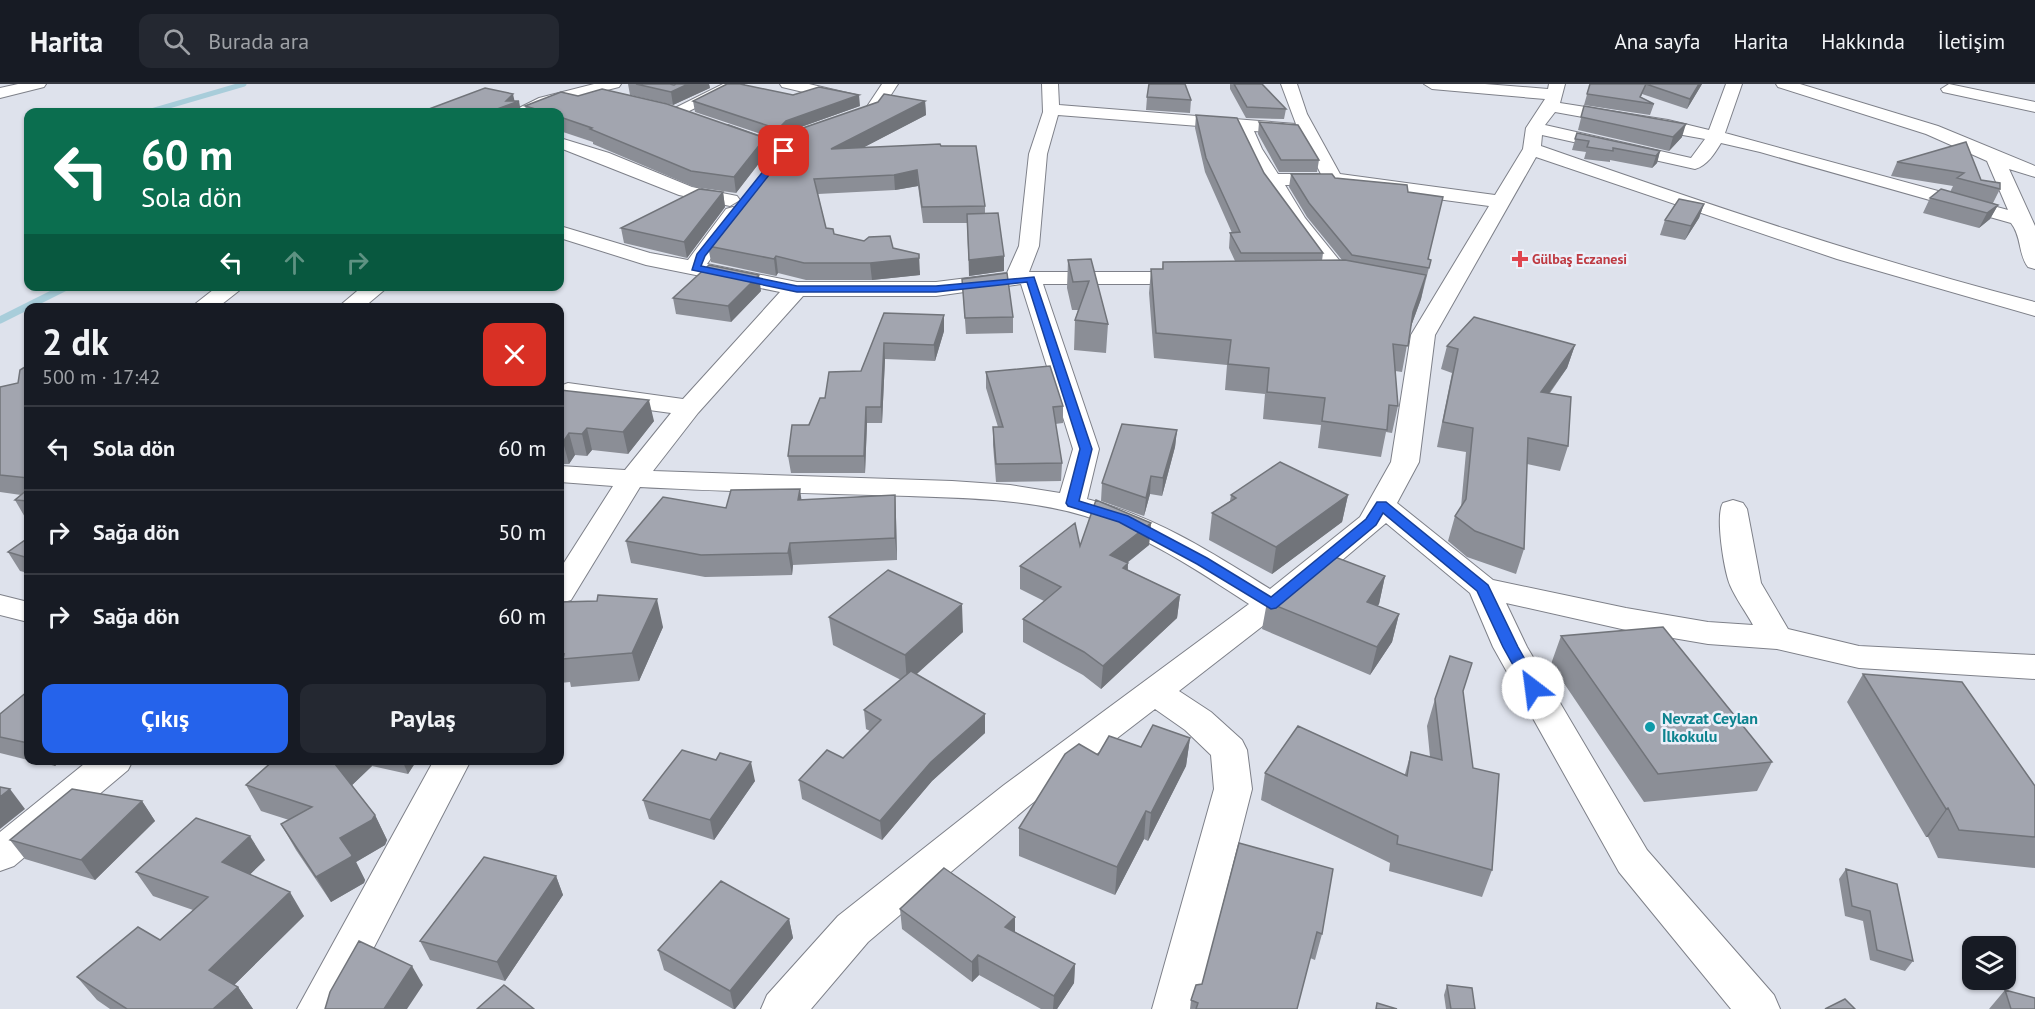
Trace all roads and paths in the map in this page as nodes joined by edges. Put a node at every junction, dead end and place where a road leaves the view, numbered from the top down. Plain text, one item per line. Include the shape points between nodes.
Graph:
1 (38, 84) edge
2 (736, 84) edge
3 (788, 84) edge
4 (1050, 84) edge
5 (1288, 84) edge
6 (1432, 84) edge
7 (1734, 84) edge
8 (1784, 84) edge
9 (2000, 84) edge
10 (1951, 87) edge
11 (2035, 91) edge
12 (617, 92) edge
13 (885, 92) edge
14 (0, 93) edge
15 (2035, 107) edge
16 (528, 108) edge
17 (1051, 109) junction
18 (1546, 112) edge
19 (1937, 117) junction
20 (694, 119) edge
21 (835, 122) edge
22 (1244, 123) junction
23 (715, 126) edge
24 (1308, 130) junction
25 (802, 135) edge
26 (1715, 136) junction
27 (564, 144) edge
28 (1995, 158) junction
29 (2035, 172) edge
30 (1333, 179) junction
31 (1274, 180) junction
32 (1501, 202) junction
33 (2022, 220) junction
34 (564, 233) edge
35 (2035, 263) edge
36 (695, 268) junction
37 (1318, 277) edge
38 (1217, 278) edge
39 (1023, 279) junction
40 (797, 289) junction
41 (226, 291) edge
42 (371, 291) edge
43 (208, 303) edge
44 (355, 303) edge
45 (2035, 309) edge
46 (568, 391) edge
47 (689, 408) junction
48 (564, 474) edge
49 (632, 480) junction
50 (1072, 503) junction
51 (1381, 504) junction
52 (1733, 509) dead end
53 (564, 587) edge
54 (1483, 588) junction
55 (1271, 604) junction
56 (0, 605) edge
57 (24, 611) edge
58 (1777, 638) junction
59 (2035, 667) edge
60 (1155, 692) junction
61 (109, 765) edge
62 (451, 765) edge
63 (0, 855) edge
64 (319, 1009) edge
65 (783, 1009) edge
66 (1174, 1009) edge
67 (1758, 1009) edge

1 - 14 street
2 - 20 street via 669,111
3 - 13 street via 858,99
4 - 17 street
5 - 24 street
6 - 18 street
7 - 26 street
8 - 19 street
9 - 11 street
10 - 15 street
10 - 19 street
12 - 16 street via 588,92
13 - 21 street via 873,111 860,118
17 - 22 street
17 - 39 street via 1037,165
18 - 26 street
18 - 26 street via 1695,164 1704,157
18 - 32 street
18 - 45 street via 1753,228 1930,282
19 - 28 street
22 - 24 street
22 - 31 street via 1253,149
23 - 25 street via 776,159 794,138
24 - 30 street
26 - 33 street
27 - 36 street via 689,194 745,196
28 - 29 street
28 - 33 street
30 - 31 street
30 - 32 street
31 - 37 street via 1297,220 1351,278
32 - 51 street via 1435,293 1423,335 1405,462
33 - 35 street via 2018,219 2029,232
34 - 36 street via 646,260
36 - 40 street
38 - 39 street
39 - 40 street via 936,289
39 - 50 street via 1086,449
40 - 47 street
41 - 43 street
42 - 44 street
46 - 47 street
47 - 49 street
48 - 49 street
49 - 50 street via 993,491
49 - 53 street
50 - 55 street via 1123,519
51 - 54 street
51 - 55 street via 1372,522
52 - 58 street via 1745,583
54 - 58 street via 1696,631
54 - 67 street via 1510,647 1633,861
55 - 60 street
56 - 57 street
58 - 59 street via 1859,657
60 - 65 street via 1017,795 853,929
60 - 66 street via 1198,721 1229,750 1233,789
61 - 63 street
62 - 64 street via 428,814

